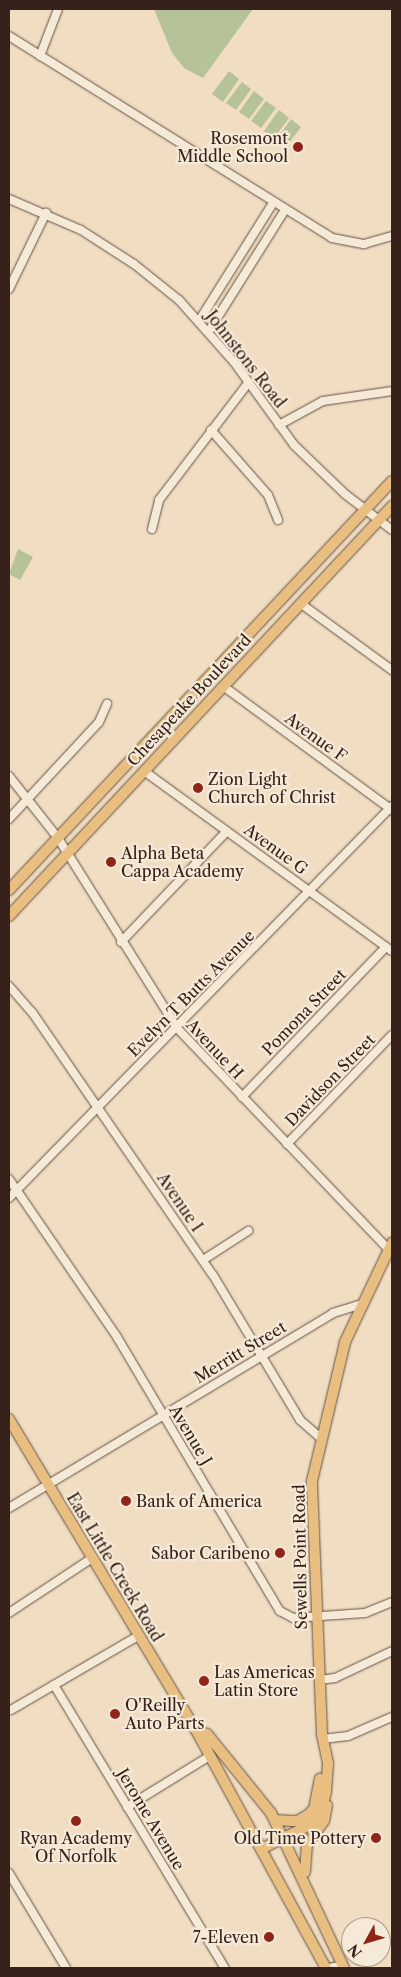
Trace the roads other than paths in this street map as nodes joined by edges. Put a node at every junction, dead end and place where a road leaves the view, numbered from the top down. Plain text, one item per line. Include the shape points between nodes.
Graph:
1 (58, 9) edge
2 (9, 36) edge
3 (40, 56) junction
4 (9, 199) edge
5 (272, 203) junction
6 (285, 210) junction
7 (46, 213) junction
8 (392, 236) edge
9 (9, 289) edge
10 (199, 321) junction
11 (209, 331) junction
12 (249, 382) junction
13 (392, 390) edge
14 (279, 425) junction
15 (211, 430) junction
16 (392, 481) edge
17 (392, 506) edge
18 (365, 510) junction
19 (278, 520) dead end
20 (379, 520) junction
21 (152, 529) dead end
22 (392, 530) edge
23 (300, 603) junction
24 (392, 670) edge
25 (223, 686) junction
26 (107, 704) dead end
27 (144, 771) junction
28 (9, 776) edge
29 (26, 801) junction
30 (391, 808) edge
31 (9, 819) edge
32 (227, 831) junction
33 (58, 838) junction
34 (67, 854) junction
35 (9, 890) edge
36 (310, 891) junction
37 (9, 916) edge
38 (121, 942) junction
39 (389, 949) edge
40 (9, 986) edge
41 (177, 1028) junction
42 (392, 1035) edge
43 (242, 1097) junction
44 (98, 1106) junction
45 (287, 1144) junction
46 (9, 1179) edge
47 (16, 1190) junction
48 (9, 1198) edge
49 (248, 1231) dead end
50 (390, 1247) edge
51 (203, 1260) junction
52 (359, 1305) junction
53 (262, 1355) junction
54 (163, 1414) junction
55 (9, 1419) edge
56 (321, 1438) junction
57 (48, 1483) junction
58 (9, 1508) edge
59 (92, 1558) junction
60 (392, 1602) edge
61 (9, 1613) edge
62 (316, 1617) junction
63 (138, 1636) junction
64 (392, 1651) edge
65 (319, 1680) junction
66 (54, 1685) junction
67 (11, 1710) dead end
68 (392, 1717) edge
69 (196, 1730) junction
70 (323, 1738) junction
71 (324, 1756) junction
72 (208, 1757) junction
73 (326, 1792) junction
74 (128, 1807) junction
75 (275, 1820) junction
76 (286, 1839) junction
77 (263, 1848) junction
78 (9, 1873) edge
79 (305, 1876) junction
80 (341, 1959) edge
81 (66, 1968) edge
82 (225, 1968) edge
83 (326, 1968) edge

1 - 3 street
2 - 3 street
3 - 5 street
4 - 7 street, Johnstons Road
5 - 6 street
5 - 10 street
6 - 8 street via 341,241 364,244
6 - 11 street
7 - 9 street
7 - 10 street, Johnstons Road via 134,264
10 - 11 street, Johnstons Road
11 - 12 street, Johnstons Road
12 - 14 street, Johnstons Road
12 - 15 street
13 - 14 street via 322,401
14 - 18 street, Johnstons Road via 304,456
15 - 19 street via 268,494
15 - 21 street via 159,500
16 - 18 main road, Chesapeake Boulevard
17 - 20 main road, Chesapeake Boulevard
18 - 20 street, Johnstons Road
18 - 33 main road, Chesapeake Boulevard
20 - 22 street, Johnstons Road
20 - 23 main road, Chesapeake Boulevard
23 - 24 street
23 - 25 main road, Chesapeake Boulevard
25 - 27 main road, Chesapeake Boulevard
25 - 30 street, Avenue F
26 - 29 street via 99,722
27 - 32 street, Avenue G
27 - 34 main road, Chesapeake Boulevard
28 - 29 street, Avenue H
29 - 31 street
29 - 33 street, Avenue H
30 - 36 street, Evelyn T Butts Avenue
32 - 36 street, Avenue G
32 - 38 street
33 - 34 street, Avenue H
33 - 35 main road, Chesapeake Boulevard
34 - 37 main road, Chesapeake Boulevard
34 - 38 street, Avenue H
36 - 39 street, Avenue G
36 - 41 street, Evelyn T Butts Avenue
38 - 41 street, Avenue H
39 - 43 street, Pomona Street
40 - 44 street, Avenue I via 32,1012
41 - 43 street, Avenue H
41 - 44 street, Evelyn T Butts Avenue
42 - 45 street, Davidson Street
43 - 45 street, Avenue H
44 - 47 street, Evelyn T Butts Avenue
44 - 51 street, Avenue I
45 - 50 street, Avenue H
46 - 47 street, Avenue J
47 - 48 street, Evelyn T Butts Avenue
47 - 54 street, Avenue J via 117,1337
49 - 51 street
50 - 52 main road, Sewells Point Road
51 - 53 street, Avenue I
52 - 53 street, Merritt Street via 333,1313
52 - 56 main road, Sewells Point Road
53 - 54 street, Merritt Street
53 - 56 street, Avenue I via 308,1431
54 - 57 street, Merritt Street
54 - 62 street, Avenue J via 280,1611 293,1618
55 - 57 main road, East Little Creek Road
56 - 62 main road, Sewells Point Road via 310,1497
57 - 58 street, Merritt Street
57 - 59 main road, East Little Creek Road
59 - 61 street
59 - 63 main road, East Little Creek Road
60 - 62 street, Avenue J via 364,1613
62 - 65 main road, Sewells Point Road
63 - 66 street
63 - 69 main road, East Little Creek Road
64 - 65 street via 335,1678
65 - 70 main road, Sewells Point Road
66 - 67 street
66 - 74 street, Jerome Avenue
68 - 70 street via 348,1736
69 - 72 main road, East Little Creek Road
69 - 75 main road, East Little Creek Road via 207,1734
70 - 71 main road, Sewells Point Road
71 - 73 main road, Sewells Point Road via 328,1763
71 - 75 main road via 314,1809 297,1821
72 - 74 street
72 - 77 main road, East Little Creek Road
73 - 76 main road, Sewells Point Road via 321,1812 312,1824
73 - 79 main road via 324,1821 307,1845
74 - 82 street, Jerome Avenue
75 - 76 main road, East Little Creek Road
76 - 77 main road, Sewells Point Road
76 - 79 main road, East Little Creek Road
77 - 83 main road, East Little Creek Road
78 - 81 street
79 - 80 main road, East Little Creek Road

